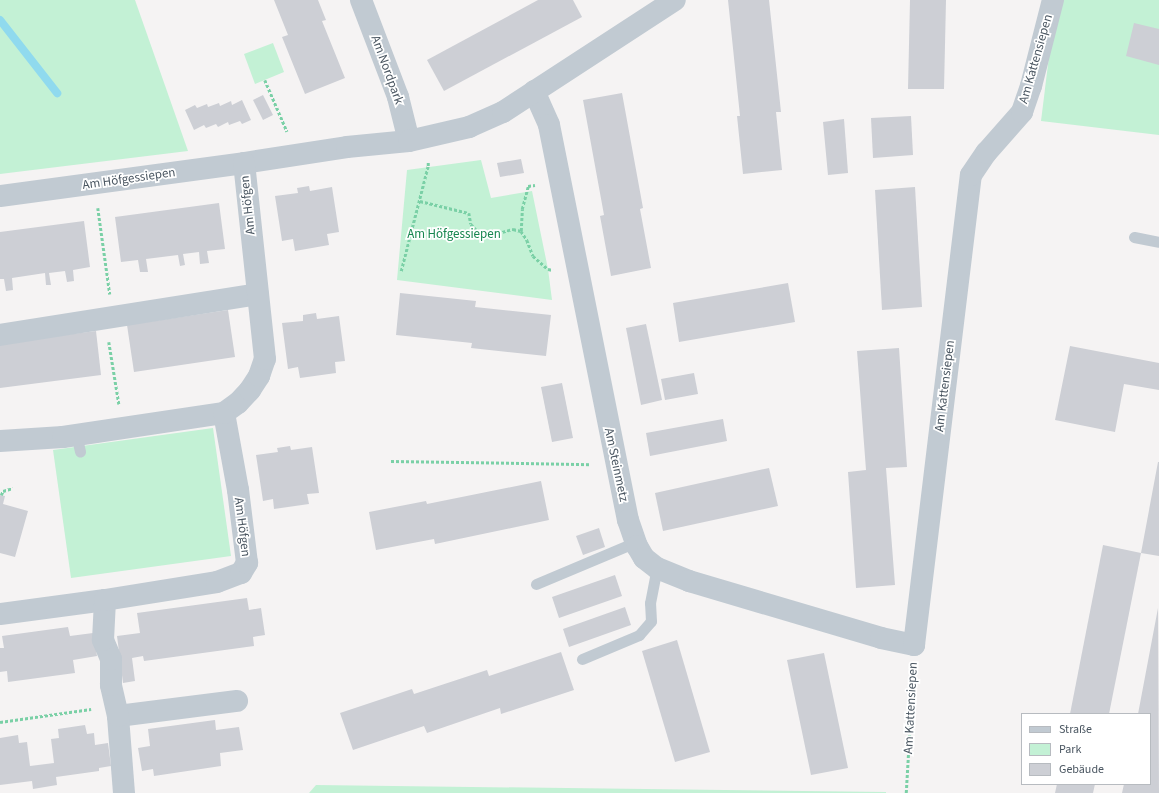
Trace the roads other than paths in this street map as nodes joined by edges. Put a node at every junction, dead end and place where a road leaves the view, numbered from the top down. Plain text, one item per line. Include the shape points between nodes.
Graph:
1 (361, 0) edge
2 (676, 0) edge
3 (1053, 0) edge
4 (534, 91) junction
5 (409, 141) junction
6 (244, 164) junction
7 (0, 196) edge
8 (1134, 237) dead end
9 (1159, 242) edge
10 (258, 294) junction
11 (0, 334) edge
12 (224, 414) junction
13 (0, 441) edge
14 (636, 542) junction
15 (657, 568) junction
16 (536, 584) dead end
17 (104, 600) junction
18 (0, 614) edge
19 (914, 645) joint
20 (582, 660) dead end
21 (238, 701) dead end
22 (116, 711) junction
23 (124, 793) edge

1 - 5 street, Am Nordpark via 398,97
2 - 4 street, Am Höfgessiepen
3 - 19 street, Am Kattensiepen via 1022,112 986,153 971,175
4 - 5 street, Am Höfgessiepen via 503,112 469,127
4 - 14 street, Am Steinmetz via 549,125 616,464 628,520
5 - 6 street, Am Höfgessiepen
6 - 7 street, Am Höfgessiepen
6 - 10 street, Am Höfgen
8 - 9 lane
10 - 11 street
10 - 12 street, Am Höfgen via 266,360 250,390
12 - 13 street via 123,428 78,443
12 - 17 street, Am Höfgen via 238,490 247,563 241,573 217,582
14 - 15 street, Am Steinmetz via 644,558
14 - 16 lane
15 - 19 street, Am Steinmetz via 881,638
15 - 20 lane via 650,604 652,621 639,635
17 - 18 street, Am Höfgen
17 - 22 street via 103,640 111,660 110,685
21 - 22 street
22 - 23 street

